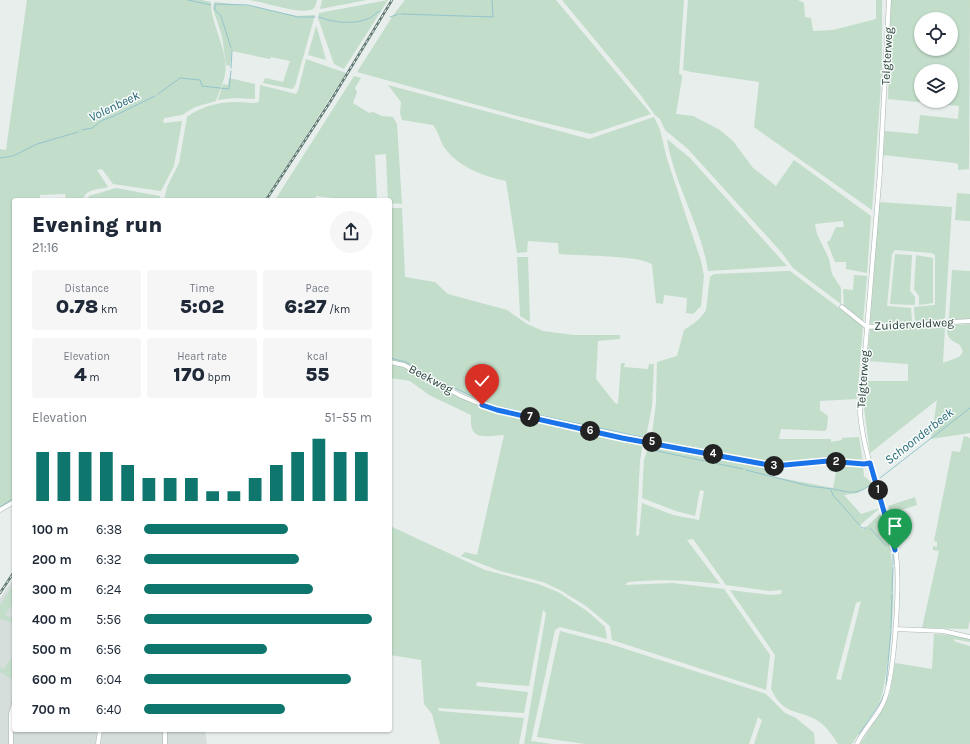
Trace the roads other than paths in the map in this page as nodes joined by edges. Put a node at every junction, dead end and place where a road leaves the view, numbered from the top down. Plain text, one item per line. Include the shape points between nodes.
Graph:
1 (889, 0) edge
2 (842, 307) dead end
3 (970, 321) edge
4 (867, 327) junction
5 (392, 362) edge
6 (870, 463) junction
7 (12, 503) edge
8 (0, 510) edge
9 (895, 629) junction
10 (970, 637) edge
11 (12, 710) edge
12 (100, 732) edge
13 (165, 732) edge
14 (11, 744) edge
15 (98, 744) edge
16 (165, 744) edge
17 (856, 744) edge

1 - 4 street, Telgterweg via 880,172
2 - 4 street, Zuiderveldweg
3 - 4 street, Zuiderveldweg
4 - 6 street, Telgterweg via 860,413
5 - 6 street, Beekweg via 404,365 461,396 490,408 622,438 774,466 828,461
6 - 9 street, Telgterweg via 895,550
7 - 8 street
9 - 10 street via 948,632
9 - 17 street, Telgterweg via 887,693 878,713
11 - 14 street
12 - 15 street
13 - 16 street

